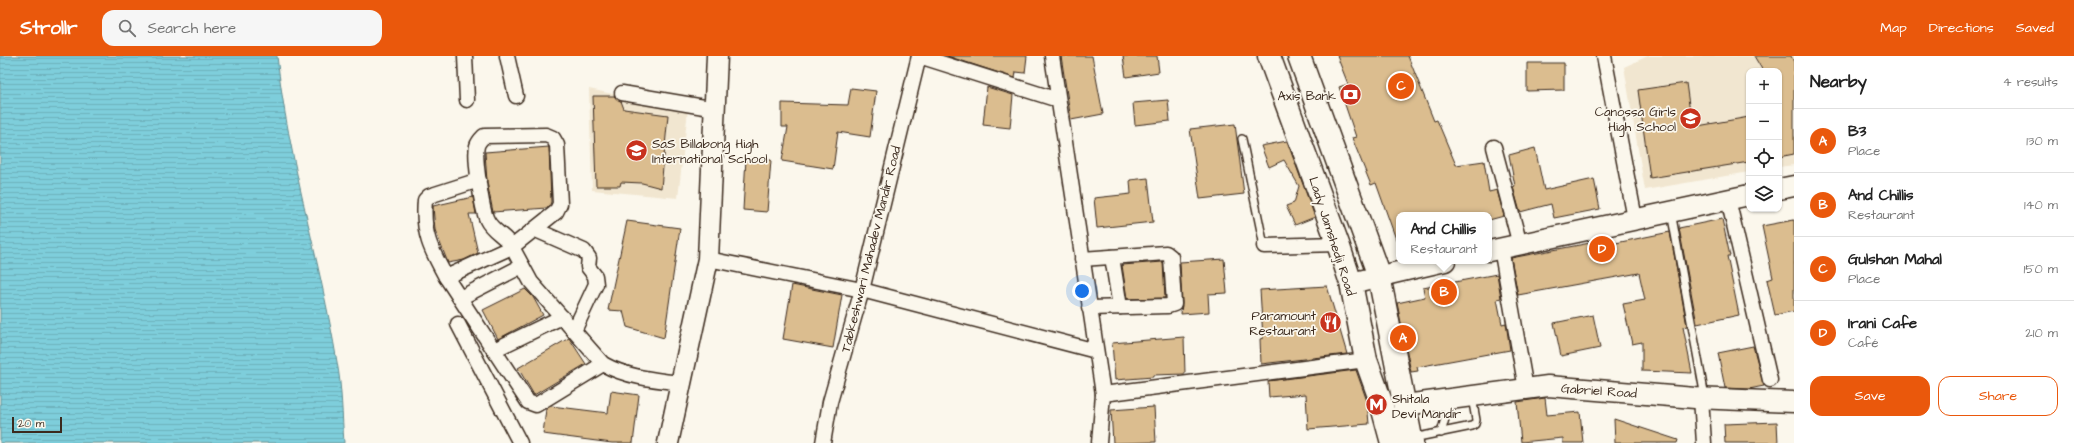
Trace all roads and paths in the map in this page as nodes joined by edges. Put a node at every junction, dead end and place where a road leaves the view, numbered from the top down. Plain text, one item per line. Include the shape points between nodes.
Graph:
1 (465, 56) edge
2 (507, 56) edge
3 (717, 56) edge
4 (919, 56) edge
5 (1052, 56) edge
6 (1269, 56) edge
7 (1299, 56) edge
8 (1604, 56) edge
9 (622, 92) dead end
10 (516, 96) dead end
11 (468, 100) dead end
12 (1058, 100) junction
13 (716, 109) junction
14 (1242, 139) dead end
15 (1494, 147) dead end
16 (479, 180) junction
17 (1794, 186) edge
18 (1782, 188) edge
19 (1746, 196) edge
20 (1728, 199) junction
21 (1671, 212) junction
22 (1635, 219) junction
23 (536, 230) junction
24 (1338, 244) junction
25 (1264, 246) joint
26 (512, 247) junction
27 (1503, 248) edge
28 (1112, 257) junction
29 (708, 259) junction
30 (1082, 259) junction
31 (1432, 264) edge
32 (522, 266) junction
33 (1379, 276) junction
34 (446, 277) junction
35 (1351, 283) junction
36 (862, 290) junction
37 (460, 298) junction
38 (1120, 307) junction
39 (1090, 308) junction
40 (562, 317) junction
41 (458, 324) dead end
42 (574, 331) junction
43 (494, 350) junction
44 (1096, 351) junction
45 (1366, 360) junction
46 (603, 364) junction
47 (1770, 380) dead end
48 (681, 383) junction
49 (1526, 389) junction
50 (1102, 394) junction
51 (1472, 396) junction
52 (1703, 398) junction
53 (1451, 399) junction
54 (1794, 402) edge
55 (1405, 405) junction
56 (1441, 433) junction
57 (1405, 441) edge
58 (520, 443) edge
59 (668, 443) edge
60 (823, 443) edge
61 (1099, 443) edge
62 (1704, 443) edge

1 - 11 street
2 - 10 street
3 - 13 street
4 - 12 street
4 - 36 street, Tabkeshwari Mahadev Mandir Road
5 - 12 street
6 - 24 main road, Lady Jamshedji Road
7 - 33 main road
8 - 22 street
9 - 13 street
12 - 30 street
13 - 29 street
14 - 25 lane
15 - 27 street
16 - 23 street via 476,151 477,143 484,136 546,135 553,138 557,145 560,204 556,212
16 - 26 street via 487,219
16 - 34 street via 429,196 425,200 427,238 430,249
17 - 18 street
19 - 20 street
20 - 21 street
20 - 47 street
21 - 22 street
21 - 52 lane
22 - 27 street
23 - 26 street
23 - 42 street via 584,251 589,258 588,267 595,276 596,284
24 - 25 street
24 - 35 main road, Lady Jamshedji Road
26 - 32 street
26 - 34 street
27 - 49 street
28 - 30 street
28 - 38 street
28 - 38 street via 1166,254 1171,257 1174,304
29 - 36 street
29 - 48 street
30 - 39 street
31 - 33 street
32 - 37 street
32 - 40 street via 531,282
33 - 35 street
33 - 55 main road
34 - 37 street
35 - 45 main road, Lady Jamshedji Road
36 - 44 street
36 - 60 street, Tabkeshwari Mahadev Mandir Road via 830,402
37 - 43 street
38 - 39 street
39 - 44 street
40 - 42 street
40 - 43 street
41 - 58 street
42 - 46 street
43 - 46 street via 532,405 536,405
44 - 50 street
45 - 50 street
45 - 57 main road, Lady Jamshedji Road via 1380,399
46 - 48 street via 651,380
48 - 59 street
49 - 51 street, Gabriel Road
49 - 52 street, Gabriel Road via 1548,386
50 - 61 street
51 - 53 street, Gabriel Road
51 - 56 lane via 1475,424
52 - 54 street, Gabriel Road
52 - 62 street
53 - 55 street, Gabriel Road
53 - 56 lane
55 - 57 main road
56 - 57 lane

